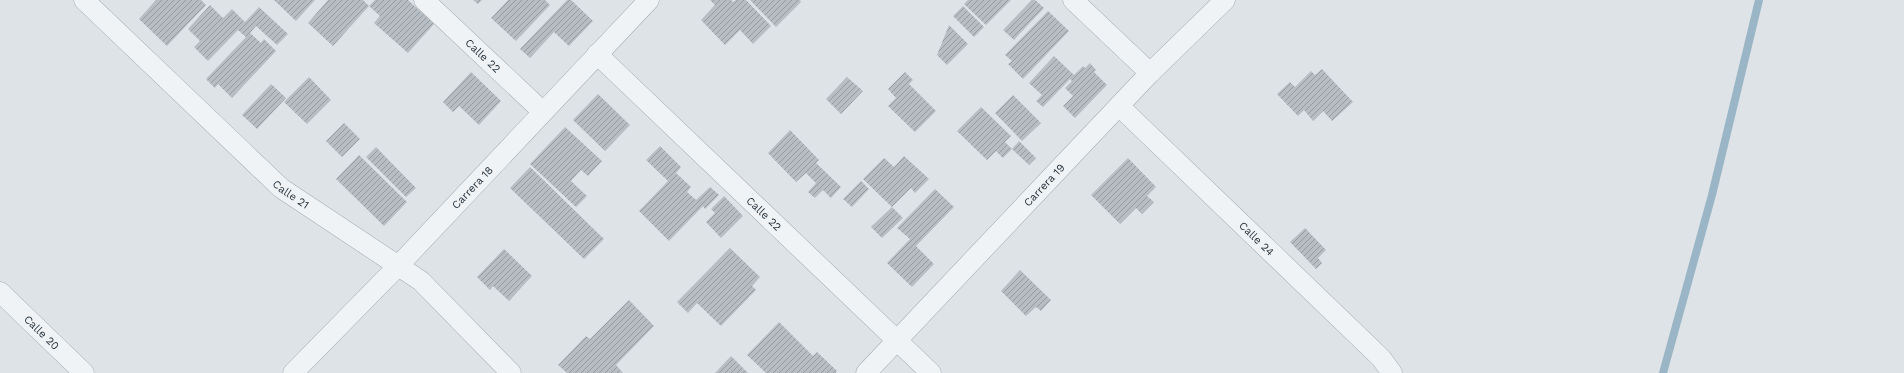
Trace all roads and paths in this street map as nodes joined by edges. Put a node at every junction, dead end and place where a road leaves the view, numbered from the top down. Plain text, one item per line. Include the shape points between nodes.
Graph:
1 (84, 0) edge
2 (424, 0) edge
3 (648, 0) edge
4 (1073, 0) edge
5 (1225, 0) edge
6 (597, 54) junction
7 (1150, 73) junction
8 (1119, 106) junction
9 (543, 112) junction
10 (398, 266) junction
11 (0, 292) edge
12 (895, 340) junction
13 (84, 373) edge
14 (293, 373) edge
15 (511, 373) edge
16 (866, 373) edge
17 (931, 373) edge
18 (1392, 373) edge

1 - 10 street, Calle 21 via 281,188
2 - 9 street, Calle 22
3 - 6 street, Carrera 18
4 - 7 street
5 - 7 street, Carrera 19
6 - 9 street, Carrera 18
6 - 12 street, Calle 22
7 - 8 street, Carrera 19
8 - 12 street, Carrera 19 via 958,278
8 - 18 street, Calle 24 via 1381,358
9 - 10 street, Carrera 18
10 - 14 street, Carrera 18
10 - 15 street, Calle 21 via 420,281
11 - 13 street, Calle 20
12 - 16 street, Carrera 19
12 - 17 street, Calle 22

